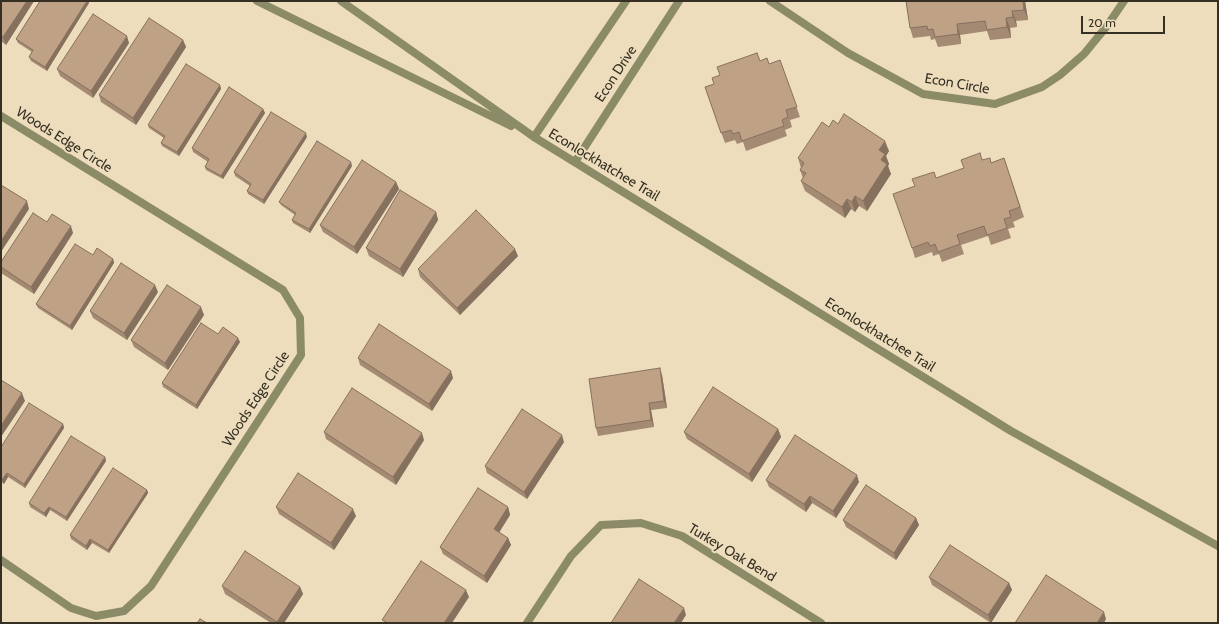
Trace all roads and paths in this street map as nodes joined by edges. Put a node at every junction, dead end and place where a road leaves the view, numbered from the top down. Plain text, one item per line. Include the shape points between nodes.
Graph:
1 (257, 1) edge
2 (341, 1) edge
3 (626, 1) edge
4 (679, 1) edge
5 (770, 1) edge
6 (1124, 1) edge
7 (1, 116) edge
8 (534, 137) junction
9 (574, 162) junction
10 (1218, 546) edge
11 (1, 560) edge
12 (528, 623) edge
13 (821, 623) edge

1 - 8 street, Econlockhatchee Trail
2 - 8 street, Econlockhatchee Trail
3 - 8 street
4 - 9 street, Econ Drive
5 - 6 street, Econ Circle via 848,53 923,94 995,104 1042,87 1060,75 1084,54
7 - 11 street, Woods Edge Circle via 283,290 300,318 301,355 151,586 124,611 96,616 71,608
8 - 9 street, Econlockhatchee Trail
9 - 10 street, Econlockhatchee Trail via 1011,431
12 - 13 street, Turkey Oak Bend via 571,556 601,526 642,523 682,536

